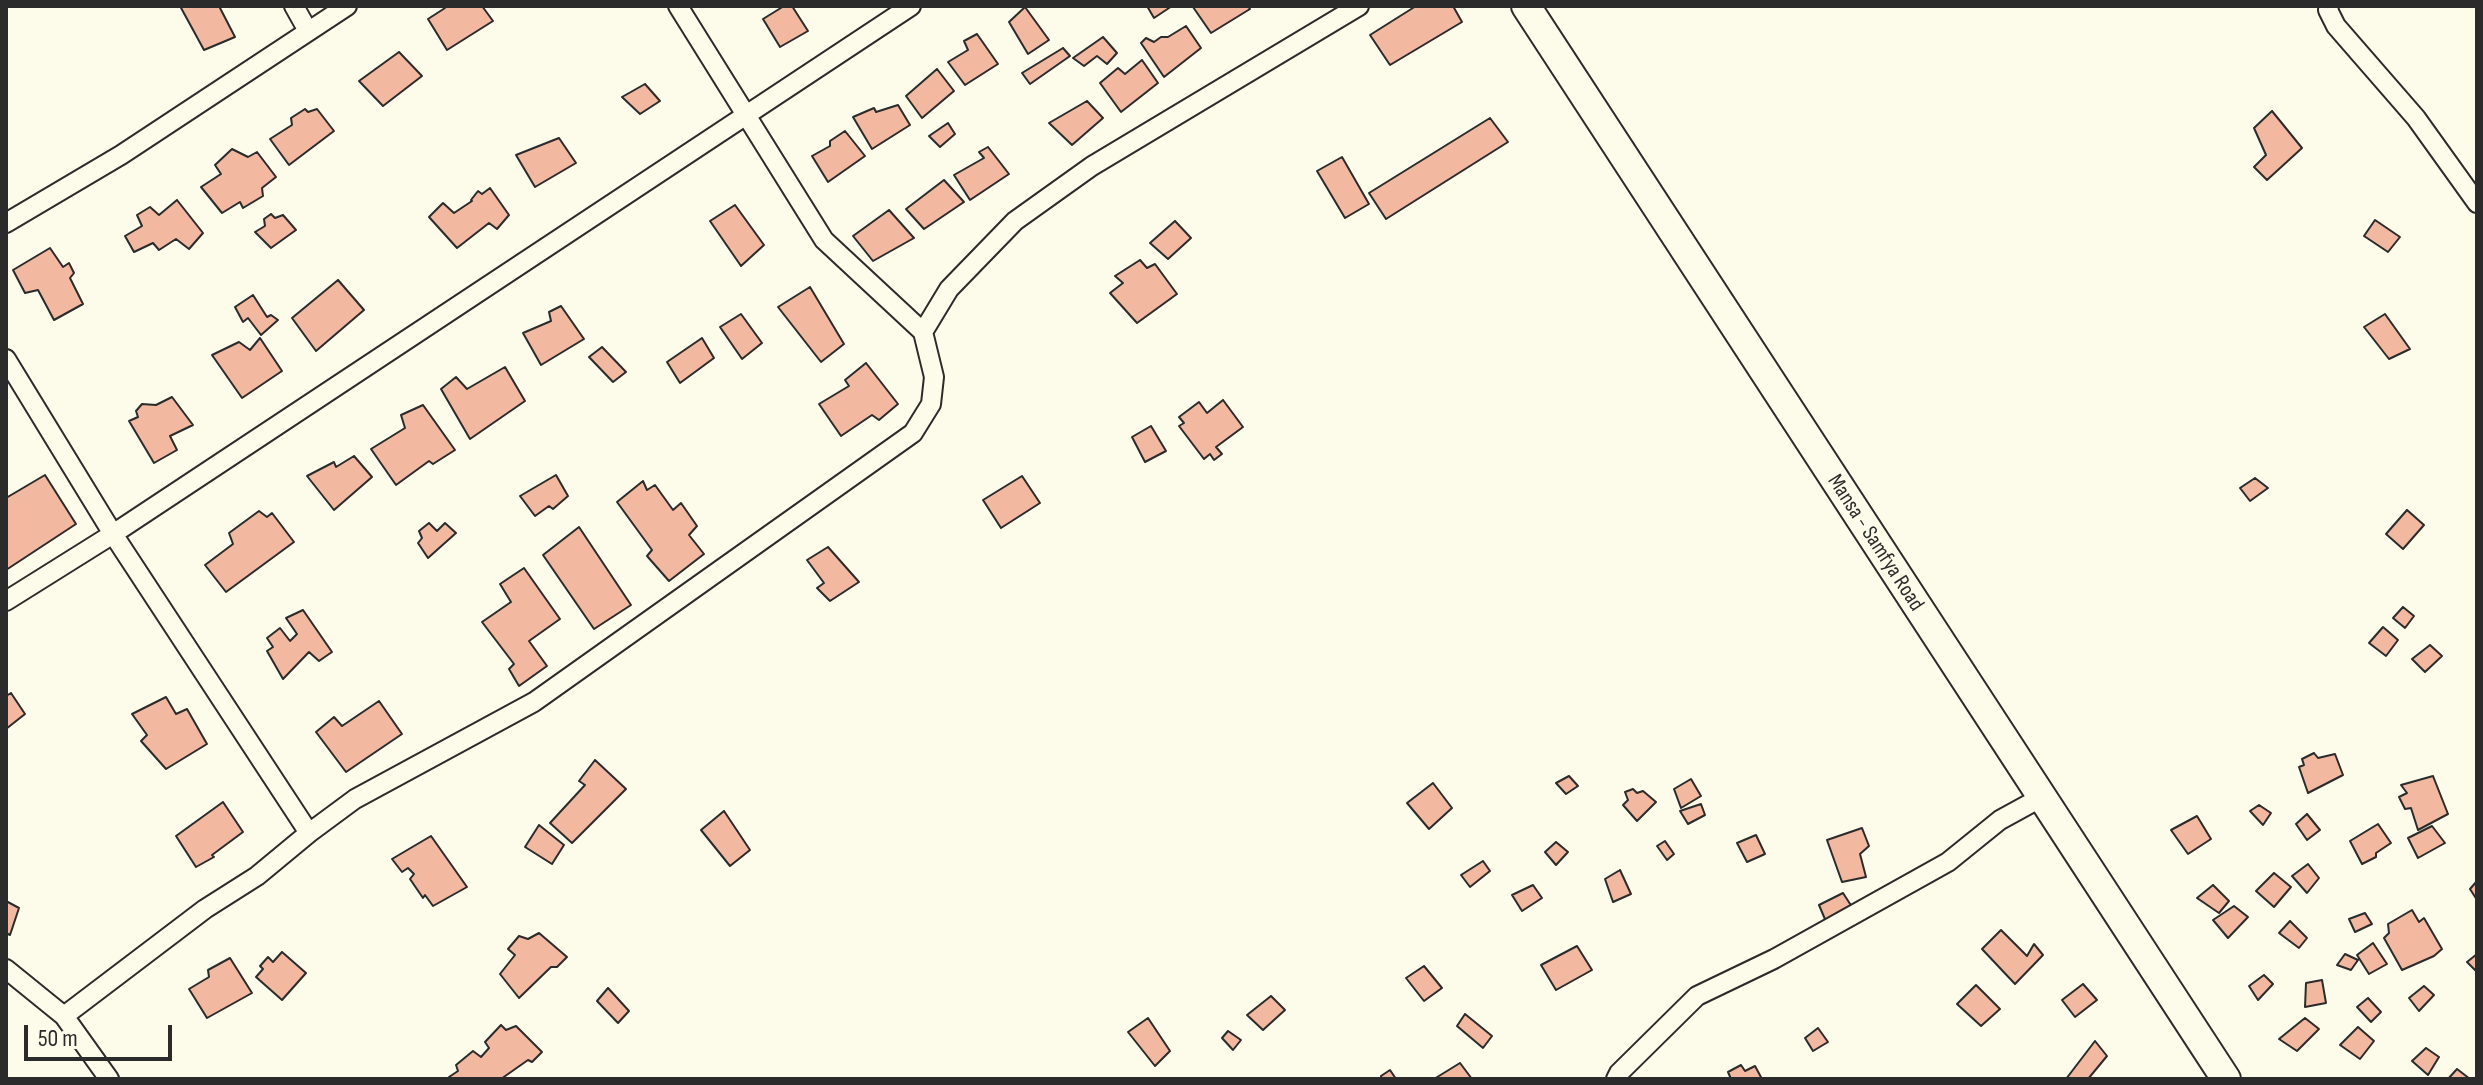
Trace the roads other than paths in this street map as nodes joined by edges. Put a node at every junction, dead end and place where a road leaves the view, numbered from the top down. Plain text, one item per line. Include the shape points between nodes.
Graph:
1 (294, 6) edge
2 (347, 6) edge
3 (678, 6) edge
4 (911, 6) edge
5 (1359, 6) edge
6 (1526, 6) edge
7 (2329, 6) edge
8 (308, 31) junction
9 (747, 113) junction
10 (2477, 203) edge
11 (6, 223) edge
12 (923, 332) junction
13 (6, 359) edge
14 (113, 534) junction
15 (6, 601) edge
16 (2042, 797) junction
17 (309, 833) junction
18 (6, 969) edge
19 (64, 1016) junction
20 (109, 1079) edge
21 (1616, 1079) edge
22 (2226, 1079) edge

1 - 8 street
2 - 8 street
3 - 9 street
4 - 9 street
5 - 12 street via 1092,166 1015,221 949,289
6 - 16 main road, Mansa - Samfya Road
7 - 10 street via 2336,26 2416,118
8 - 11 street via 121,155
9 - 12 street via 824,240
9 - 14 street
12 - 17 street via 934,377 931,404 913,433 534,702 355,799
13 - 14 street
14 - 15 street
14 - 17 street
16 - 21 street via 2000,820 1948,862 1697,996
16 - 22 main road, Mansa - Samfya Road
17 - 19 street
18 - 19 street
19 - 20 street

